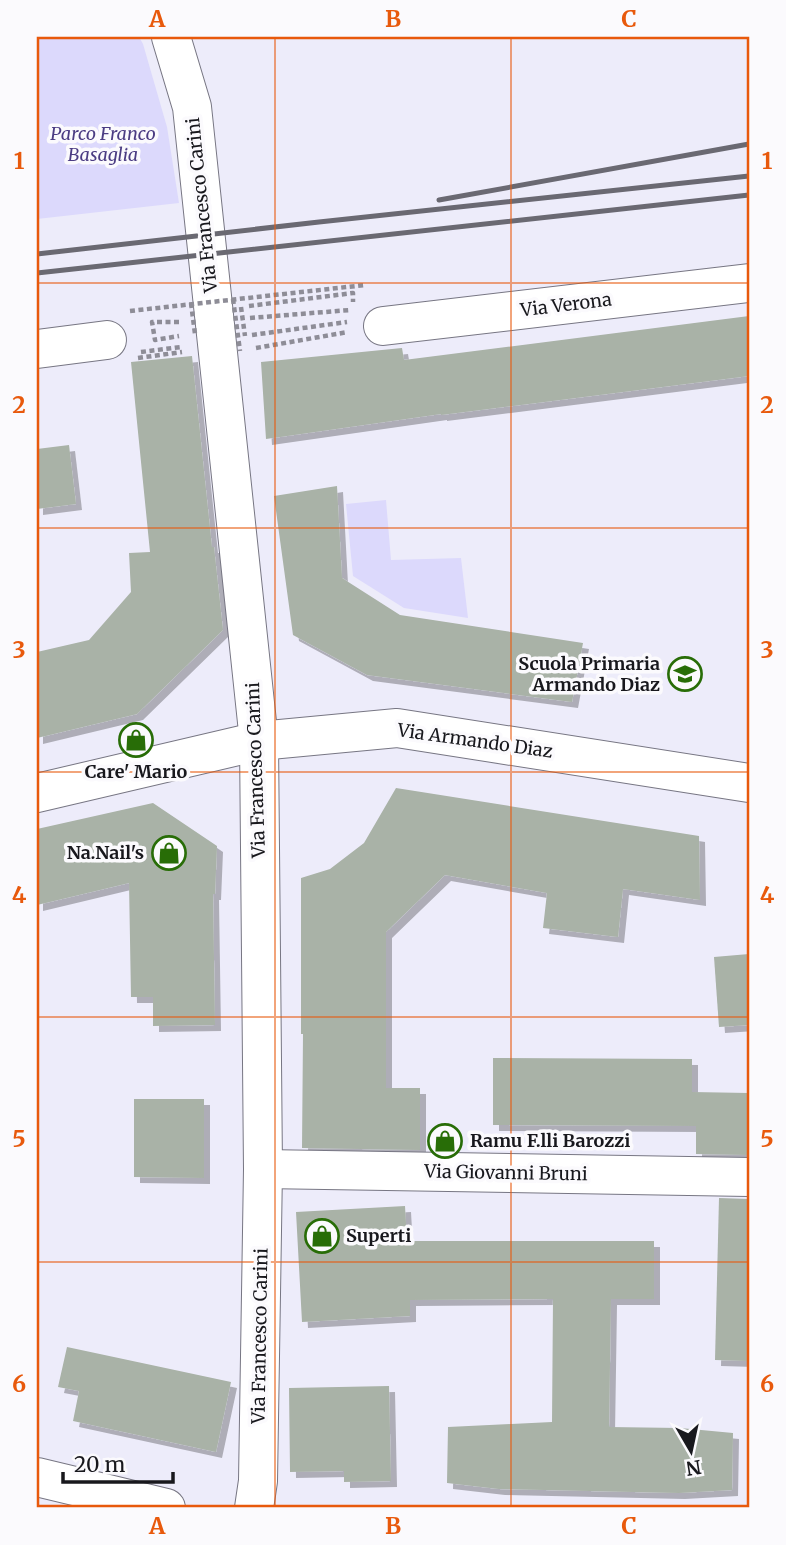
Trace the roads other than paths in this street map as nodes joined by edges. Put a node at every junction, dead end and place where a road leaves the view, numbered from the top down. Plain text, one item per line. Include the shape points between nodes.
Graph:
1 (171, 37) edge
2 (749, 284) edge
3 (368, 314) road end
4 (125, 331) road end
5 (37, 349) edge
6 (259, 741) junction
7 (749, 783) edge
8 (37, 793) edge
9 (263, 1169) junction
10 (749, 1177) edge
11 (37, 1477) edge
12 (166, 1508) edge
13 (254, 1508) edge

1 - 6 street, Via Francesco Carini via 192,107
2 - 3 street, Via Verona
4 - 5 street
6 - 7 street, Via Armando Diaz via 397,728
6 - 8 street, Via Armando Diaz
6 - 9 street, Via Francesco Carini
9 - 10 street, Via Giovanni Bruni
9 - 13 street, Via Francesco Carini
11 - 12 street

